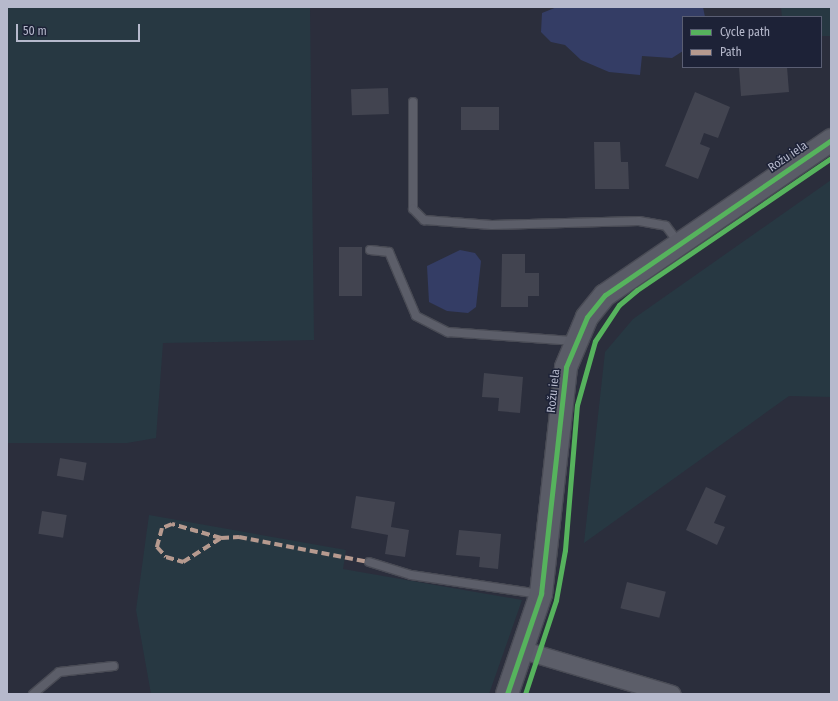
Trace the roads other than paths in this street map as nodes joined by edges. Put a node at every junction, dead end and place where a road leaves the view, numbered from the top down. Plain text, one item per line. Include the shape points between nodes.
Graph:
1 (413, 102) dead end
2 (831, 140) edge
3 (679, 243) junction
4 (370, 250) dead end
5 (575, 341) junction
6 (369, 562) dead end
7 (541, 594) junction
8 (523, 650) junction
9 (114, 666) dead end
10 (33, 694) edge
11 (507, 694) edge
12 (672, 694) edge

1 - 3 lane via 413,209 424,220 492,225 639,221 666,226
2 - 3 street, Rožu iela
3 - 5 street, Rožu iela via 605,295 587,317
4 - 5 lane via 389,252 416,316 448,332
5 - 7 street, Rožu iela via 566,367
6 - 7 lane via 411,575
7 - 8 street, Rožu iela
8 - 11 street, Rožu iela
8 - 12 street
9 - 10 lane via 59,672

